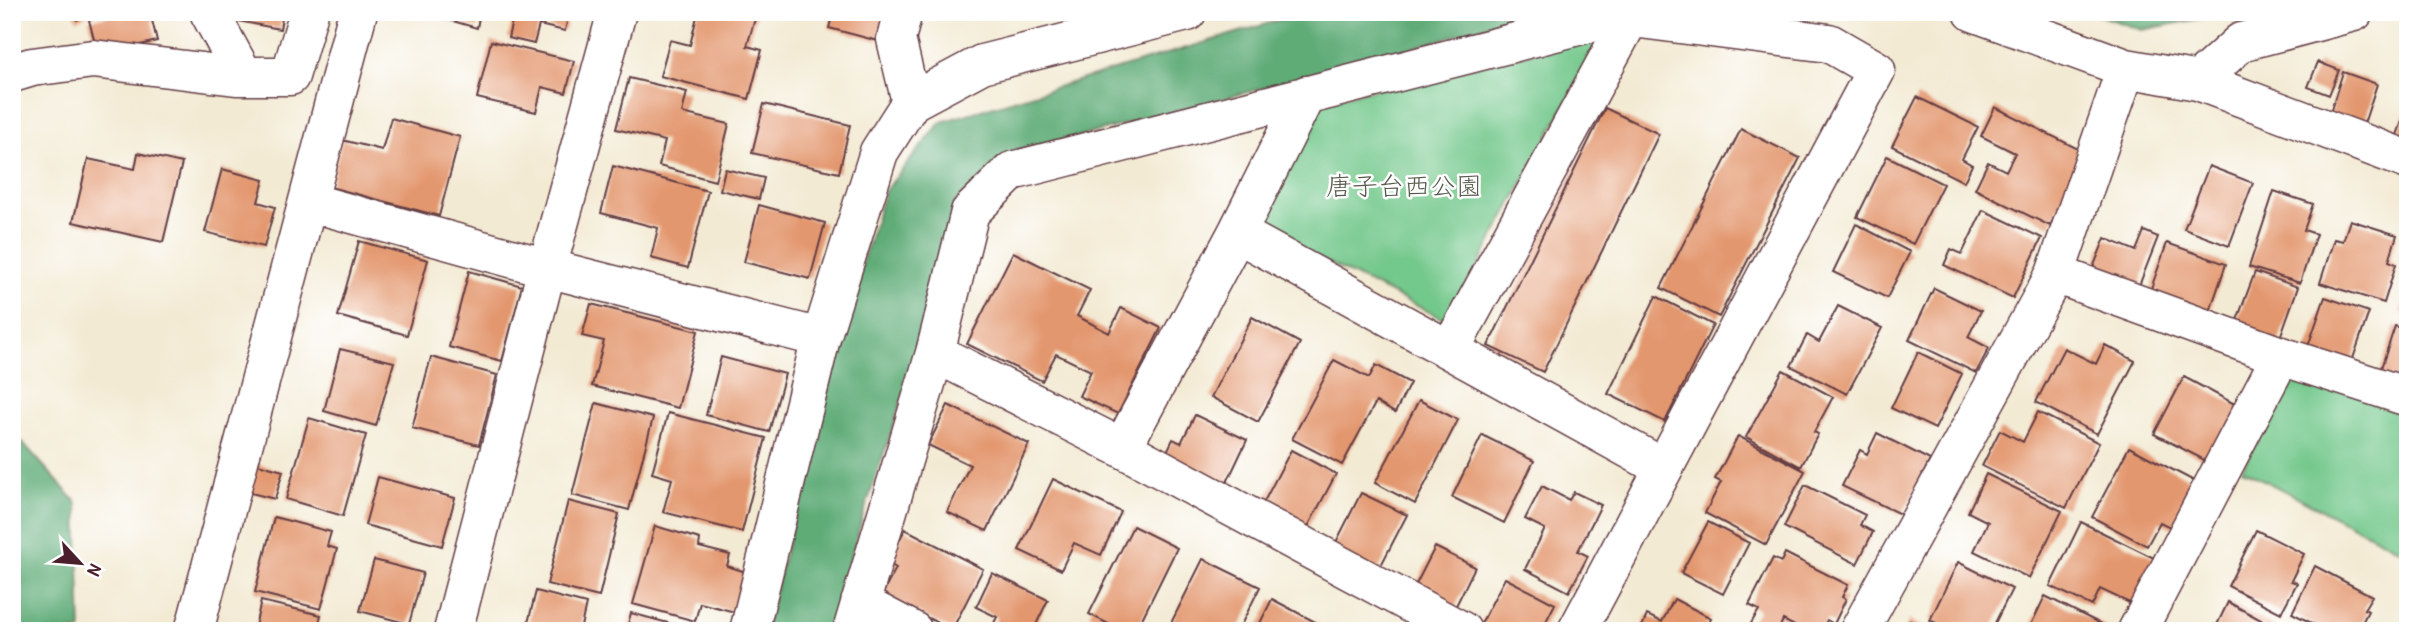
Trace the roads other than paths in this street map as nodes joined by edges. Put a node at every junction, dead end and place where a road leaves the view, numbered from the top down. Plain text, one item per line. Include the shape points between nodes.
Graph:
1 (209, 12) edge
2 (309, 12) edge
3 (358, 12) edge
4 (617, 12) edge
5 (903, 12) edge
6 (1186, 12) edge
7 (1973, 12) edge
8 (2354, 12) edge
9 (1630, 18) junction
10 (2126, 68) junction
11 (12, 73) edge
12 (244, 76) junction
13 (2198, 81) junction
14 (1306, 95) junction
15 (911, 103) junction
16 (2408, 160) edge
17 (309, 202) junction
18 (1237, 233) junction
19 (547, 268) junction
20 (2055, 274) junction
21 (821, 338) junction
22 (1450, 350) junction
23 (935, 353) junction
24 (2281, 356) junction
25 (2408, 397) edge
26 (1122, 448) junction
27 (1662, 467) junction
28 (856, 617) edge
29 (194, 631) edge
30 (453, 631) edge
31 (749, 631) edge
32 (913, 631) edge
33 (1462, 631) edge
34 (1577, 631) edge
35 (1859, 631) edge
36 (2137, 631) edge

1 - 12 street
2 - 12 street via 290,76
3 - 17 street
4 - 19 street
5 - 15 street via 896,39
6 - 15 street via 982,64
7 - 10 street
8 - 13 street via 2241,42
9 - 14 street via 1617,16
9 - 22 street
9 - 27 street via 1829,43 1876,70
10 - 13 street
10 - 20 street
11 - 12 street via 93,59
13 - 16 street
14 - 18 street
14 - 23 street via 1012,171 970,212
15 - 21 street via 879,152
17 - 19 street
17 - 29 street
18 - 22 street
18 - 26 street
19 - 21 street
19 - 30 street
20 - 24 street
20 - 35 street
21 - 31 street
22 - 27 street
23 - 26 street
23 - 28 street
24 - 25 street
24 - 36 street
26 - 33 street
27 - 34 street
28 - 32 street

